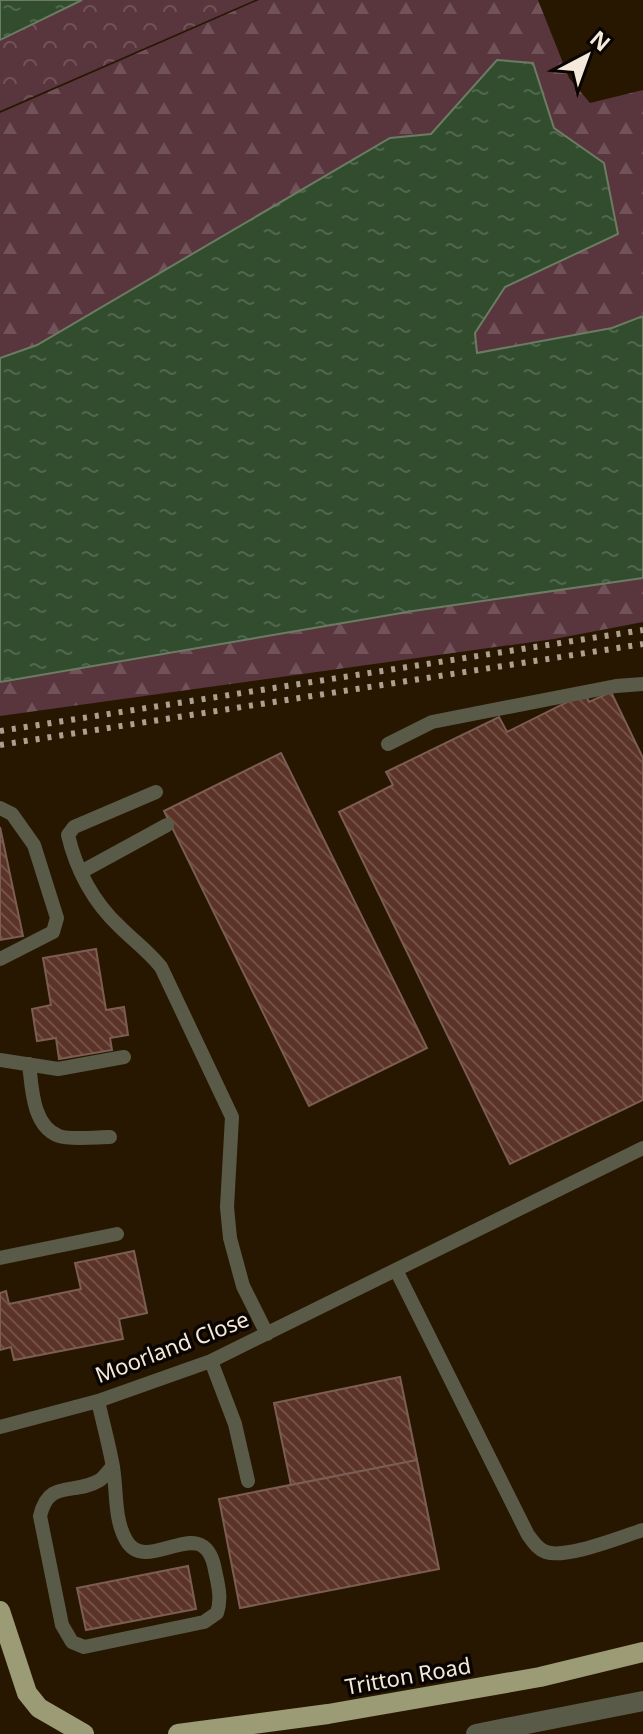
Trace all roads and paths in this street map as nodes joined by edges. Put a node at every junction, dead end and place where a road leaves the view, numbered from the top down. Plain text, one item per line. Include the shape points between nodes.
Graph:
1 (643, 684) edge
2 (388, 744) dead end
3 (156, 792) dead end
4 (0, 808) edge
5 (167, 825) dead end
6 (81, 872) junction
7 (0, 959) edge
8 (124, 1057) dead end
9 (0, 1060) edge
10 (29, 1064) junction
11 (110, 1137) dead end
12 (643, 1148) edge
13 (117, 1234) dead end
14 (0, 1258) edge
15 (396, 1270) junction
16 (267, 1334) junction
17 (211, 1361) junction
18 (98, 1401) junction
19 (0, 1427) edge
20 (113, 1466) junction
21 (248, 1481) dead end
22 (643, 1530) edge
23 (0, 1611) edge
24 (643, 1652) edge
25 (643, 1701) edge
26 (84, 1734) edge
27 (178, 1734) edge
28 (476, 1734) edge

1 - 2 lane via 432,722
3 - 6 lane via 74,827 68,835
4 - 7 lane via 12,814 34,845 57,918 53,932
5 - 6 lane
6 - 16 lane via 97,902 161,967 232,1117 230,1238 243,1286
8 - 10 lane via 58,1069
9 - 10 lane
10 - 11 lane via 33,1098 45,1125 60,1137
12 - 15 lane, Moorland Close
13 - 14 lane
15 - 16 lane, Moorland Close
15 - 22 lane via 538,1548 568,1552
16 - 17 lane, Moorland Close
17 - 18 lane, Moorland Close
17 - 21 lane via 235,1424
18 - 19 lane, Moorland Close
18 - 20 lane
20 - 20 lane via 118,1518 127,1543 137,1551 192,1542 205,1546 213,1556 221,1601 217,1613 204,1622 84,1647 72,1642 62,1625 40,1516 43,1502 53,1493 100,1480
23 - 26 main road via 27,1693 39,1708
24 - 27 main road, Tritton Road via 540,1677
25 - 28 street

